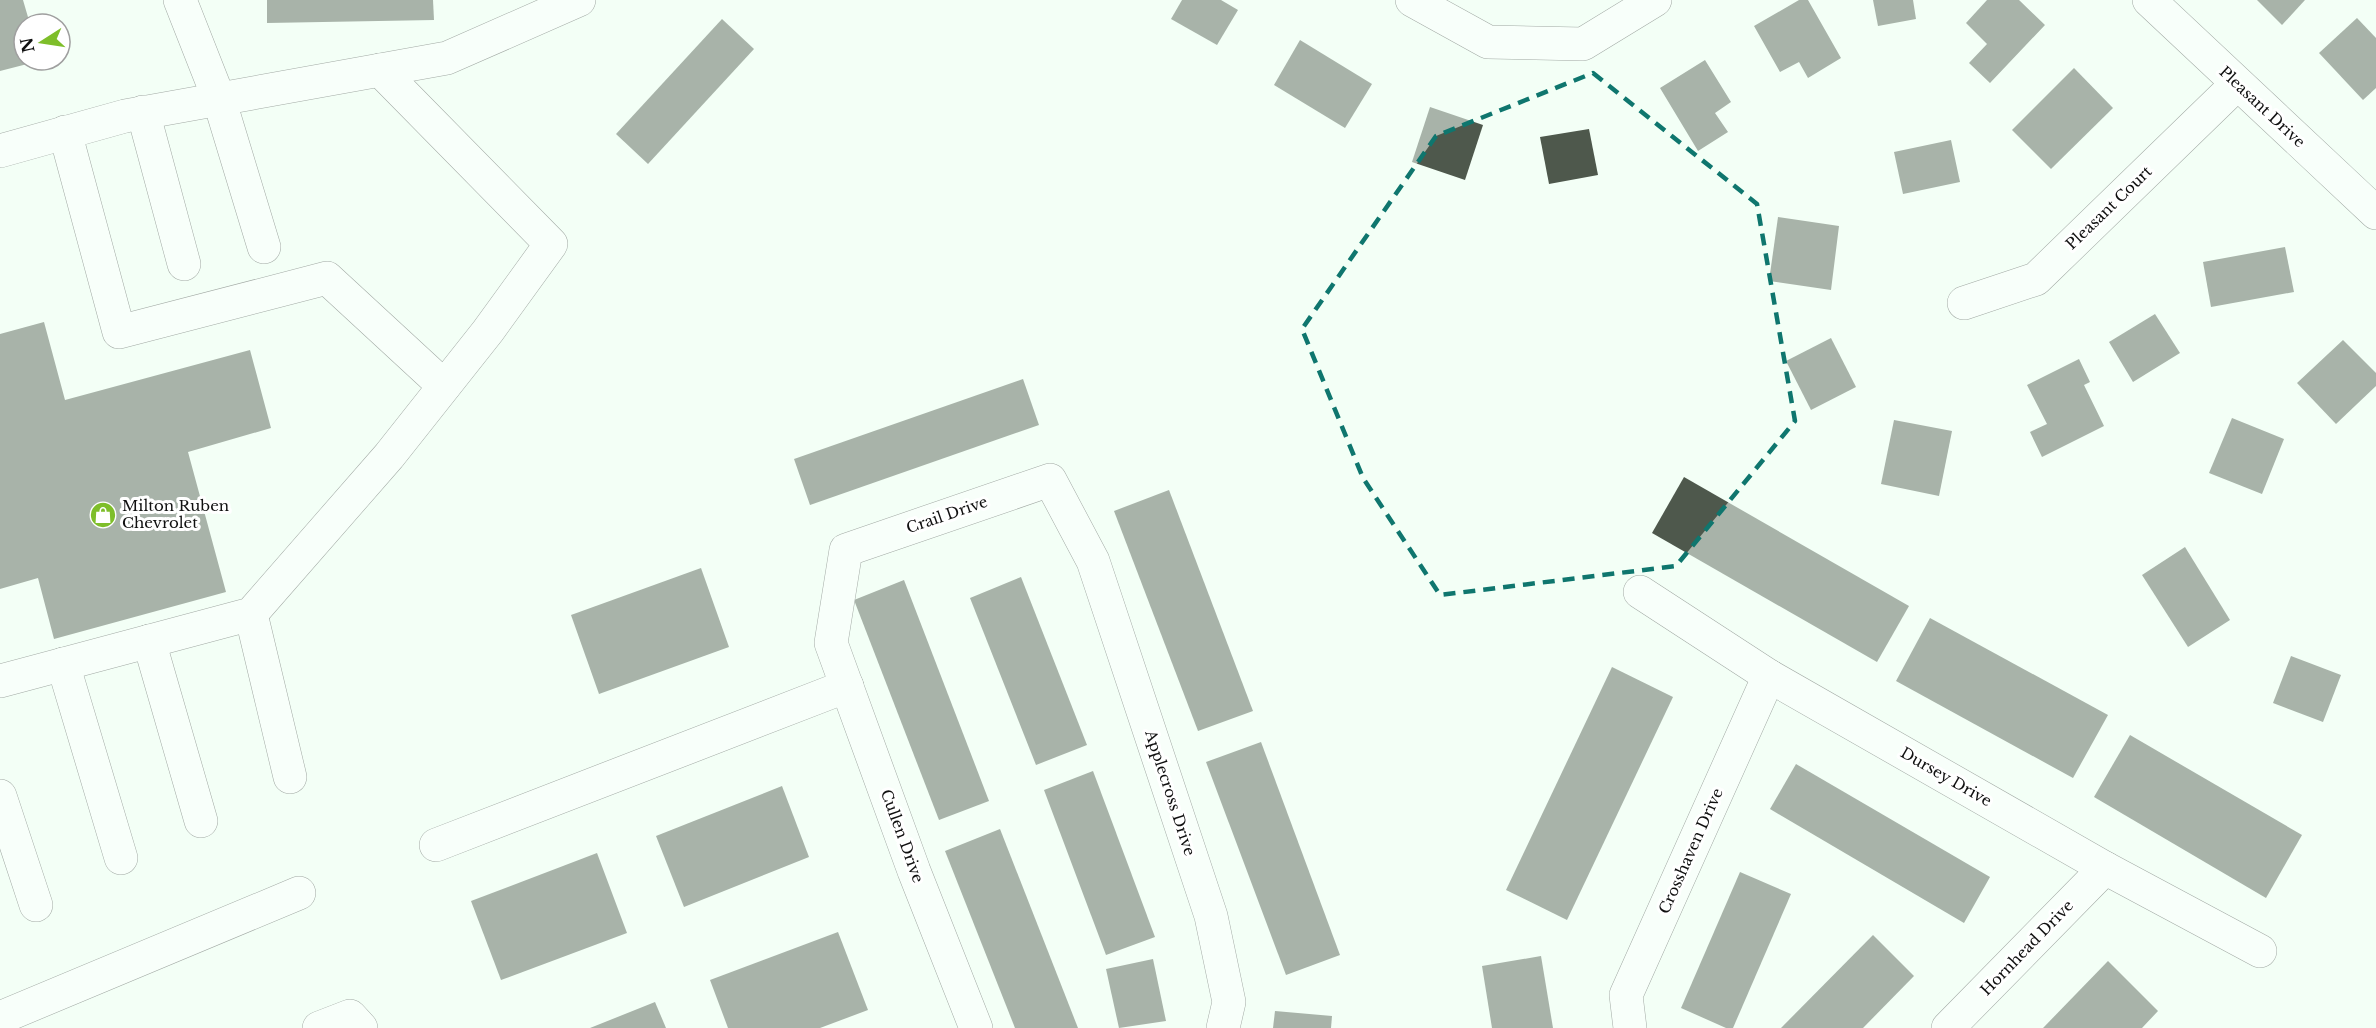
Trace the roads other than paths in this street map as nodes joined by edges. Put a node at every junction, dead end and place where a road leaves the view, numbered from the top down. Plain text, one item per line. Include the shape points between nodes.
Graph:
1 (180, 0) edge
2 (579, 0) edge
3 (1412, 0) edge
4 (1655, 0) edge
5 (2149, 0) edge
6 (380, 70) junction
7 (2237, 84) junction
8 (219, 99) junction
9 (143, 112) junction
10 (65, 132) junction
11 (0, 151) edge
12 (2376, 213) edge
13 (264, 247) dead end
14 (184, 264) dead end
15 (1964, 303) dead end
16 (444, 386) junction
17 (1093, 561) joint
18 (1640, 592) dead end
19 (251, 614) junction
20 (149, 641) junction
21 (831, 643) joint
22 (63, 664) junction
23 (1769, 676) junction
24 (0, 681) edge
25 (847, 686) junction
26 (290, 777) dead end
27 (0, 796) edge
28 (201, 821) dead end
29 (436, 845) dead end
30 (121, 858) dead end
31 (2105, 867) junction
32 (299, 893) dead end
33 (36, 905) dead end
34 (2260, 951) dead end
35 (0, 1018) edge
36 (319, 1028) edge
37 (361, 1028) edge
38 (976, 1028) edge
39 (1223, 1028) edge
40 (1630, 1028) edge
41 (1948, 1028) edge

1 - 8 street
2 - 6 street via 447,58
3 - 4 street via 1488,42 1583,44
5 - 7 street, Pleasant Drive
6 - 8 street
6 - 16 street via 551,244
7 - 12 street, Pleasant Drive
7 - 15 street, Pleasant Court via 2036,279
8 - 9 street
8 - 13 street
9 - 10 street
9 - 14 street
10 - 11 street
10 - 16 street via 119,332 327,278
16 - 19 street via 389,456
17 - 21 street, Crail Drive via 1050,480 846,550
17 - 39 street, Applecross Drive via 1210,916 1229,1002
18 - 23 street, Dursey Drive
19 - 20 street
19 - 26 street
20 - 22 street
20 - 28 street
21 - 25 street, Cullen Drive
22 - 24 street
22 - 30 street
23 - 31 street, Dursey Drive
23 - 40 street, Crosshaven Drive via 1626,995
25 - 29 street
25 - 38 street, Cullen Drive
27 - 33 street
31 - 34 street, Dursey Drive
31 - 41 street, Hornhead Drive
32 - 35 street
36 - 37 street via 350,1016

